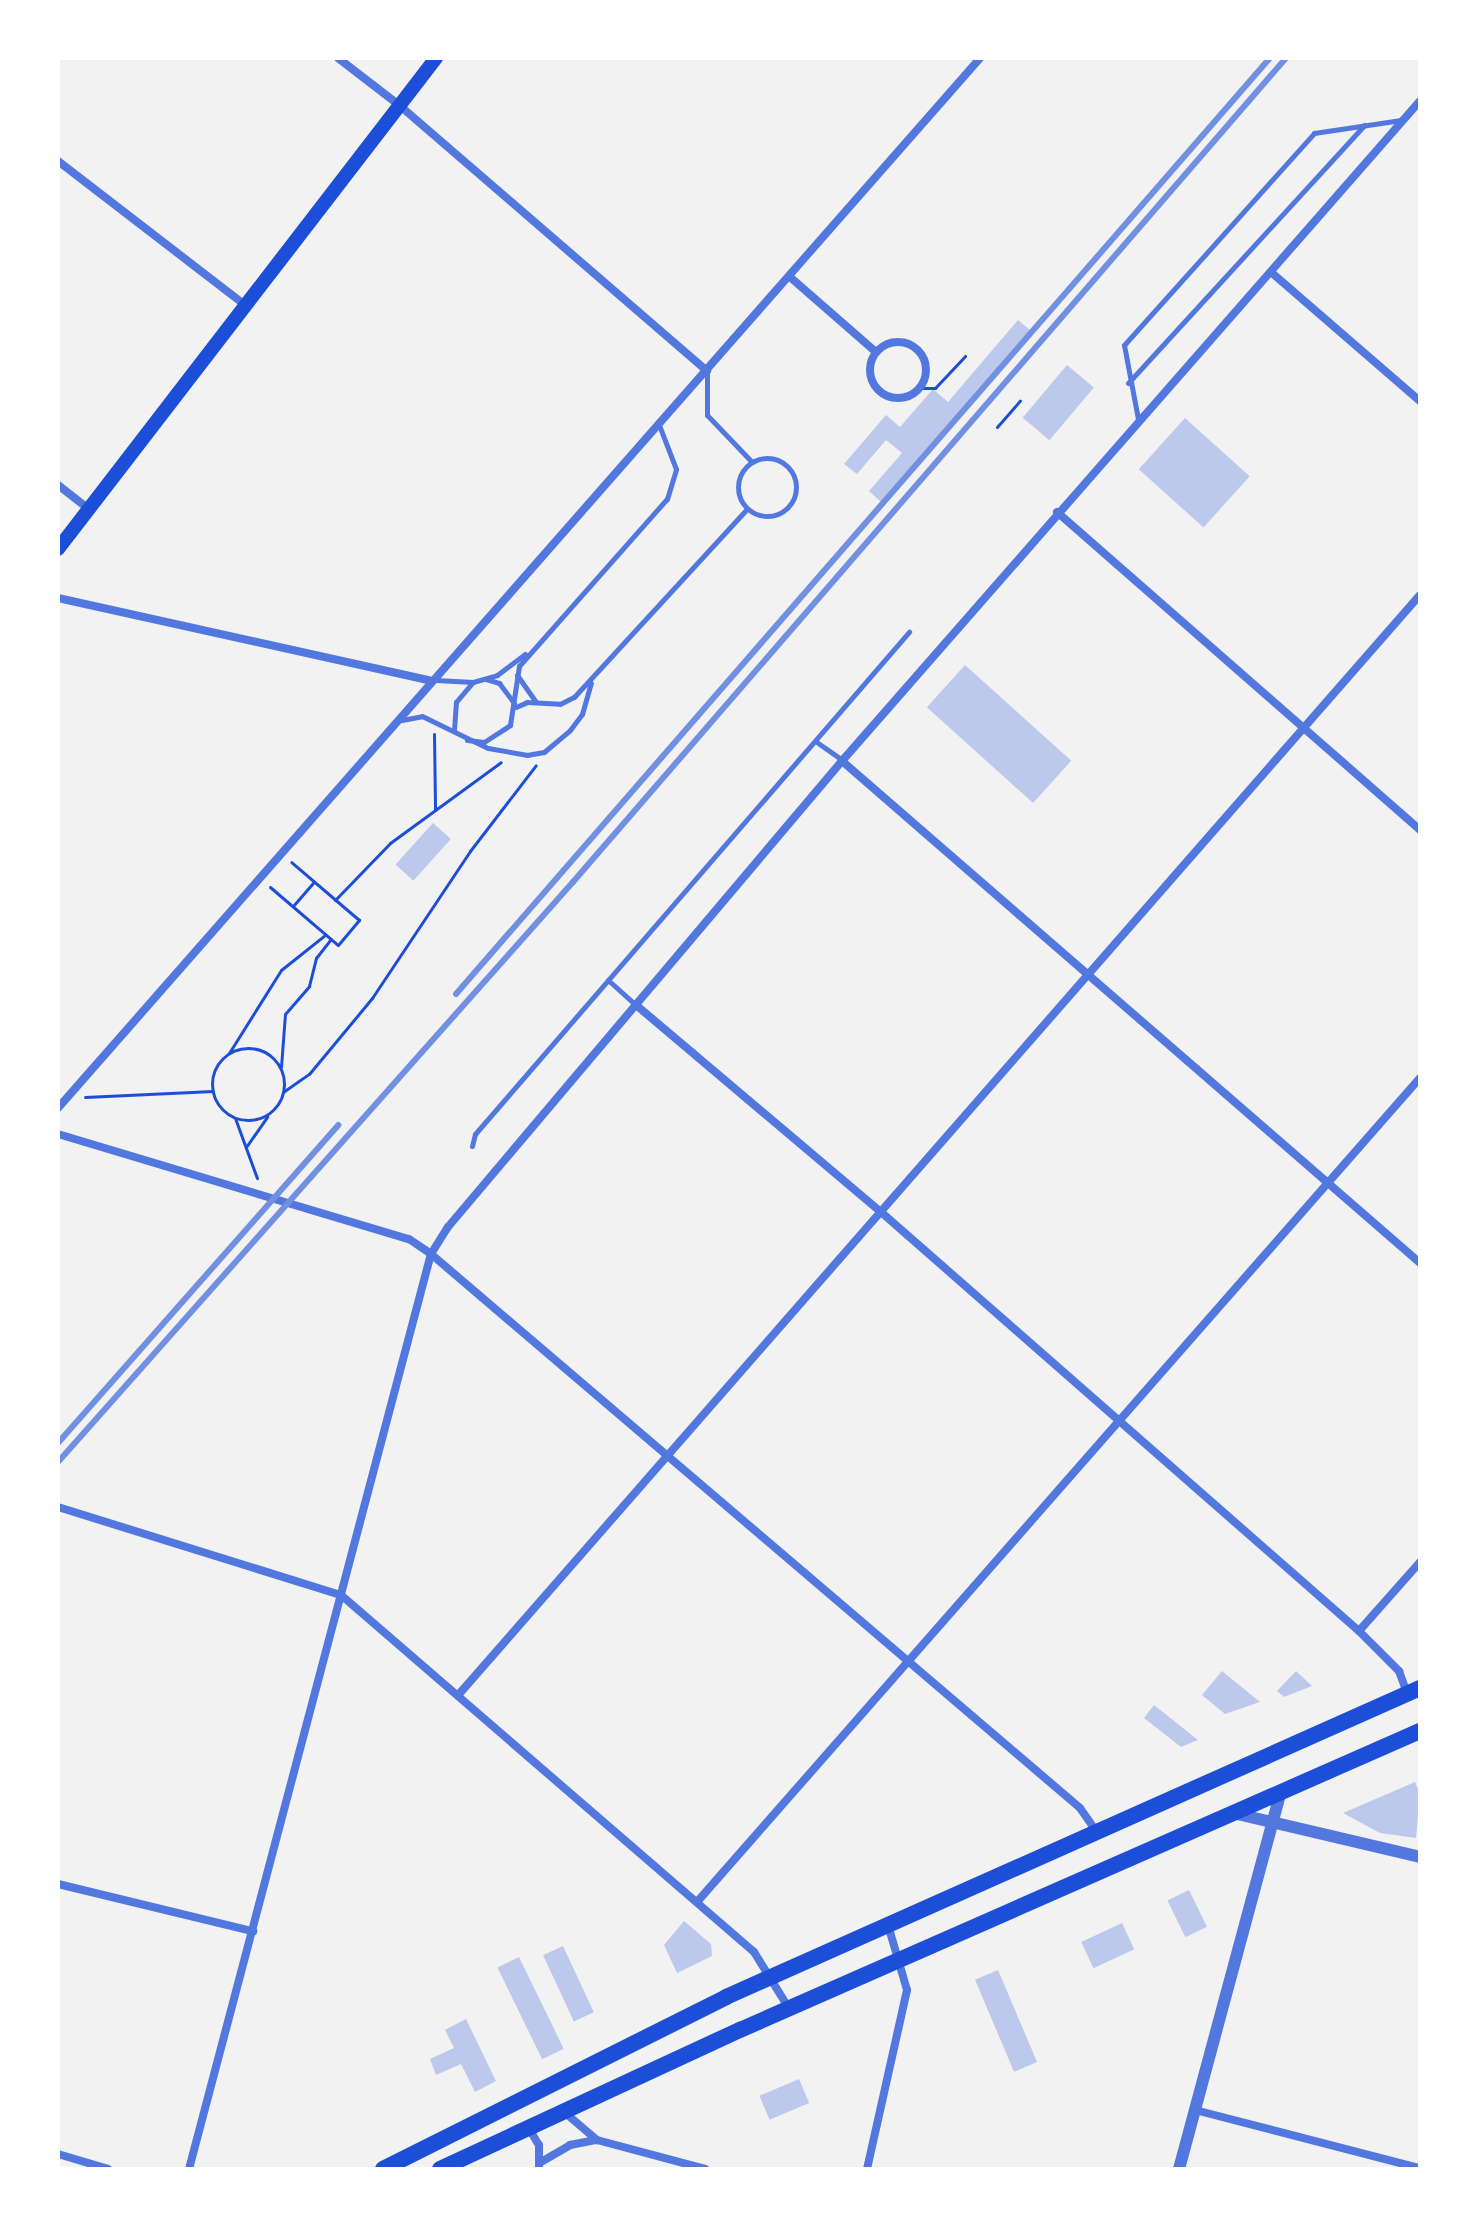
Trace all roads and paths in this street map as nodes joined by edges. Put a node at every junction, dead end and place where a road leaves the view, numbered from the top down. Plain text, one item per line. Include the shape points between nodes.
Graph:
1 (338, 58) edge
2 (436, 58) edge
3 (980, 58) edge
4 (1420, 101) edge
5 (399, 105) junction
6 (1402, 120) junction
7 (1364, 125) junction
8 (58, 161) edge
9 (1272, 273) junction
10 (790, 277) junction
11 (246, 306) junction
12 (876, 352) junction
13 (965, 356) dead end
14 (707, 371) junction
15 (1128, 384) junction
16 (920, 388) junction
17 (1020, 401) dead end
18 (1420, 401) edge
19 (1138, 419) junction
20 (659, 425) junction
21 (997, 427) dead end
22 (752, 462) junction
23 (58, 485) edge
24 (89, 509) junction
25 (745, 511) junction
26 (1057, 512) junction
27 (58, 549) edge
28 (1420, 595) edge
29 (58, 598) edge
30 (909, 632) dead end
31 (529, 651) junction
32 (517, 674) junction
33 (485, 679) junction
34 (429, 680) junction
35 (473, 682) junction
36 (591, 682) junction
37 (536, 702) junction
38 (516, 707) junction
39 (433, 720) junction
40 (393, 723) junction
41 (1302, 729) junction
42 (454, 731) junction
43 (467, 740) junction
44 (818, 743) junction
45 (513, 753) junction
46 (536, 753) junction
47 (842, 761) junction
48 (435, 810) junction
49 (1420, 830) edge
50 (280, 852) junction
51 (258, 877) junction
52 (314, 882) junction
53 (335, 900) junction
54 (293, 907) junction
55 (325, 935) junction
56 (331, 939) junction
57 (1090, 976) junction
58 (608, 980) junction
59 (636, 1005) junction
60 (227, 1056) junction
61 (282, 1071) junction
62 (1420, 1078) edge
63 (213, 1091) junction
64 (283, 1092) junction
65 (66, 1097) junction
66 (58, 1108) edge
67 (269, 1114) junction
68 (235, 1118) junction
69 (58, 1134) edge
70 (472, 1146) dead end
71 (246, 1148) junction
72 (1328, 1183) junction
73 (263, 1193) junction
74 (881, 1212) junction
75 (431, 1254) junction
76 (1420, 1263) edge
77 (1119, 1421) junction
78 (666, 1457) junction
79 (58, 1507) edge
80 (1420, 1562) edge
81 (341, 1595) junction
82 (1359, 1631) junction
83 (909, 1665) junction
84 (1414, 1690) edge
85 (460, 1693) junction
86 (1420, 1731) edge
87 (1281, 1792) junction
88 (1233, 1813) junction
89 (1274, 1823) junction
90 (1096, 1831) junction
91 (1420, 1857) edge
92 (58, 1884) edge
93 (697, 1902) junction
94 (888, 1925) junction
95 (253, 1931) junction
96 (902, 1961) junction
97 (771, 1977) junction
98 (790, 2010) junction
99 (1195, 2110) junction
100 (563, 2111) junction
101 (528, 2127) junction
102 (597, 2140) junction
103 (58, 2154) edge
104 (540, 2165) edge
105 (1420, 2168) edge
106 (108, 2169) edge
107 (189, 2169) edge
108 (383, 2169) edge
109 (440, 2169) edge
110 (705, 2169) edge
111 (867, 2169) edge
112 (1179, 2169) edge

1 - 5 street
2 - 5 main road
3 - 10 street
4 - 6 street
5 - 11 main road
5 - 14 street
6 - 7 lane
6 - 9 street
7 - 15 lane via 1347,137
7 - 15 lane via 1328,128 1301,147 1124,345
8 - 11 street
9 - 18 street
9 - 19 street
10 - 12 street
10 - 14 street
11 - 24 main road
12 - 16 street via 900,342 916,348 926,372
12 - 16 street via 870,371 885,395 904,398
13 - 16 path via 935,388
14 - 20 street
14 - 22 lane via 707,415
15 - 19 lane
17 - 21 path
19 - 26 street
20 - 31 lane via 676,469 667,499
20 - 34 street
22 - 25 lane via 738,489
22 - 25 lane via 774,457 785,463 797,489 793,501 771,516
23 - 24 street
24 - 27 main road
25 - 36 lane
26 - 41 street
26 - 47 street
28 - 41 street
29 - 34 street
30 - 44 lane
31 - 32 lane
31 - 33 lane
32 - 37 lane
32 - 38 lane
33 - 35 lane
33 - 38 lane via 508,691
34 - 35 lane
34 - 40 street
35 - 42 lane via 456,702
36 - 37 lane via 560,704
36 - 46 lane via 582,714 570,730
37 - 38 lane
38 - 43 lane via 499,736 484,742
39 - 40 lane via 422,716
39 - 42 lane
39 - 48 path
40 - 50 street
41 - 49 street
41 - 57 street
42 - 43 lane
43 - 45 lane
44 - 47 lane
44 - 58 lane
45 - 46 lane
45 - 48 path
46 - 64 path via 536,769 470,851 372,998 309,1074
47 - 57 street
47 - 59 street
48 - 53 path via 377,854
50 - 51 street
50 - 52 path
51 - 54 path
51 - 65 street
52 - 53 path
52 - 54 path
53 - 56 path via 359,920 338,945
54 - 55 path
55 - 56 path
55 - 60 path via 281,970
56 - 61 path via 316,958 309,986 282,1022
57 - 72 street
57 - 74 street
58 - 59 lane
58 - 70 lane via 475,1134
59 - 74 street
59 - 75 street via 448,1227
60 - 61 path via 255,1049
60 - 63 path via 216,1069
61 - 64 path
62 - 72 street
63 - 65 path
63 - 68 path
64 - 67 path
65 - 66 street
67 - 68 path
67 - 71 path
68 - 71 path
69 - 73 street
71 - 73 path
72 - 76 street
72 - 77 street
73 - 75 street via 409,1239
74 - 77 street
74 - 78 street
75 - 78 street
75 - 81 street
77 - 82 street
77 - 83 street
78 - 83 street
78 - 85 street
79 - 81 street
80 - 82 street
81 - 85 street
81 - 95 street
82 - 84 street
83 - 90 street via 1080,1808
83 - 93 street
84 - 90 main road
85 - 93 street
86 - 87 main road
87 - 88 main road
87 - 89 street
88 - 89 street
88 - 96 main road
89 - 91 street
89 - 99 street
90 - 94 main road
92 - 95 street
93 - 97 street via 754,1952
94 - 96 street
94 - 97 main road
95 - 107 street
96 - 98 main road
96 - 111 street via 904,2012
97 - 98 street
97 - 108 main road
98 - 100 main road
99 - 105 street
99 - 112 street
100 - 101 main road
100 - 102 street
101 - 104 street via 539,2145
101 - 109 main road
102 - 104 street via 570,2145
102 - 110 street
103 - 106 street

